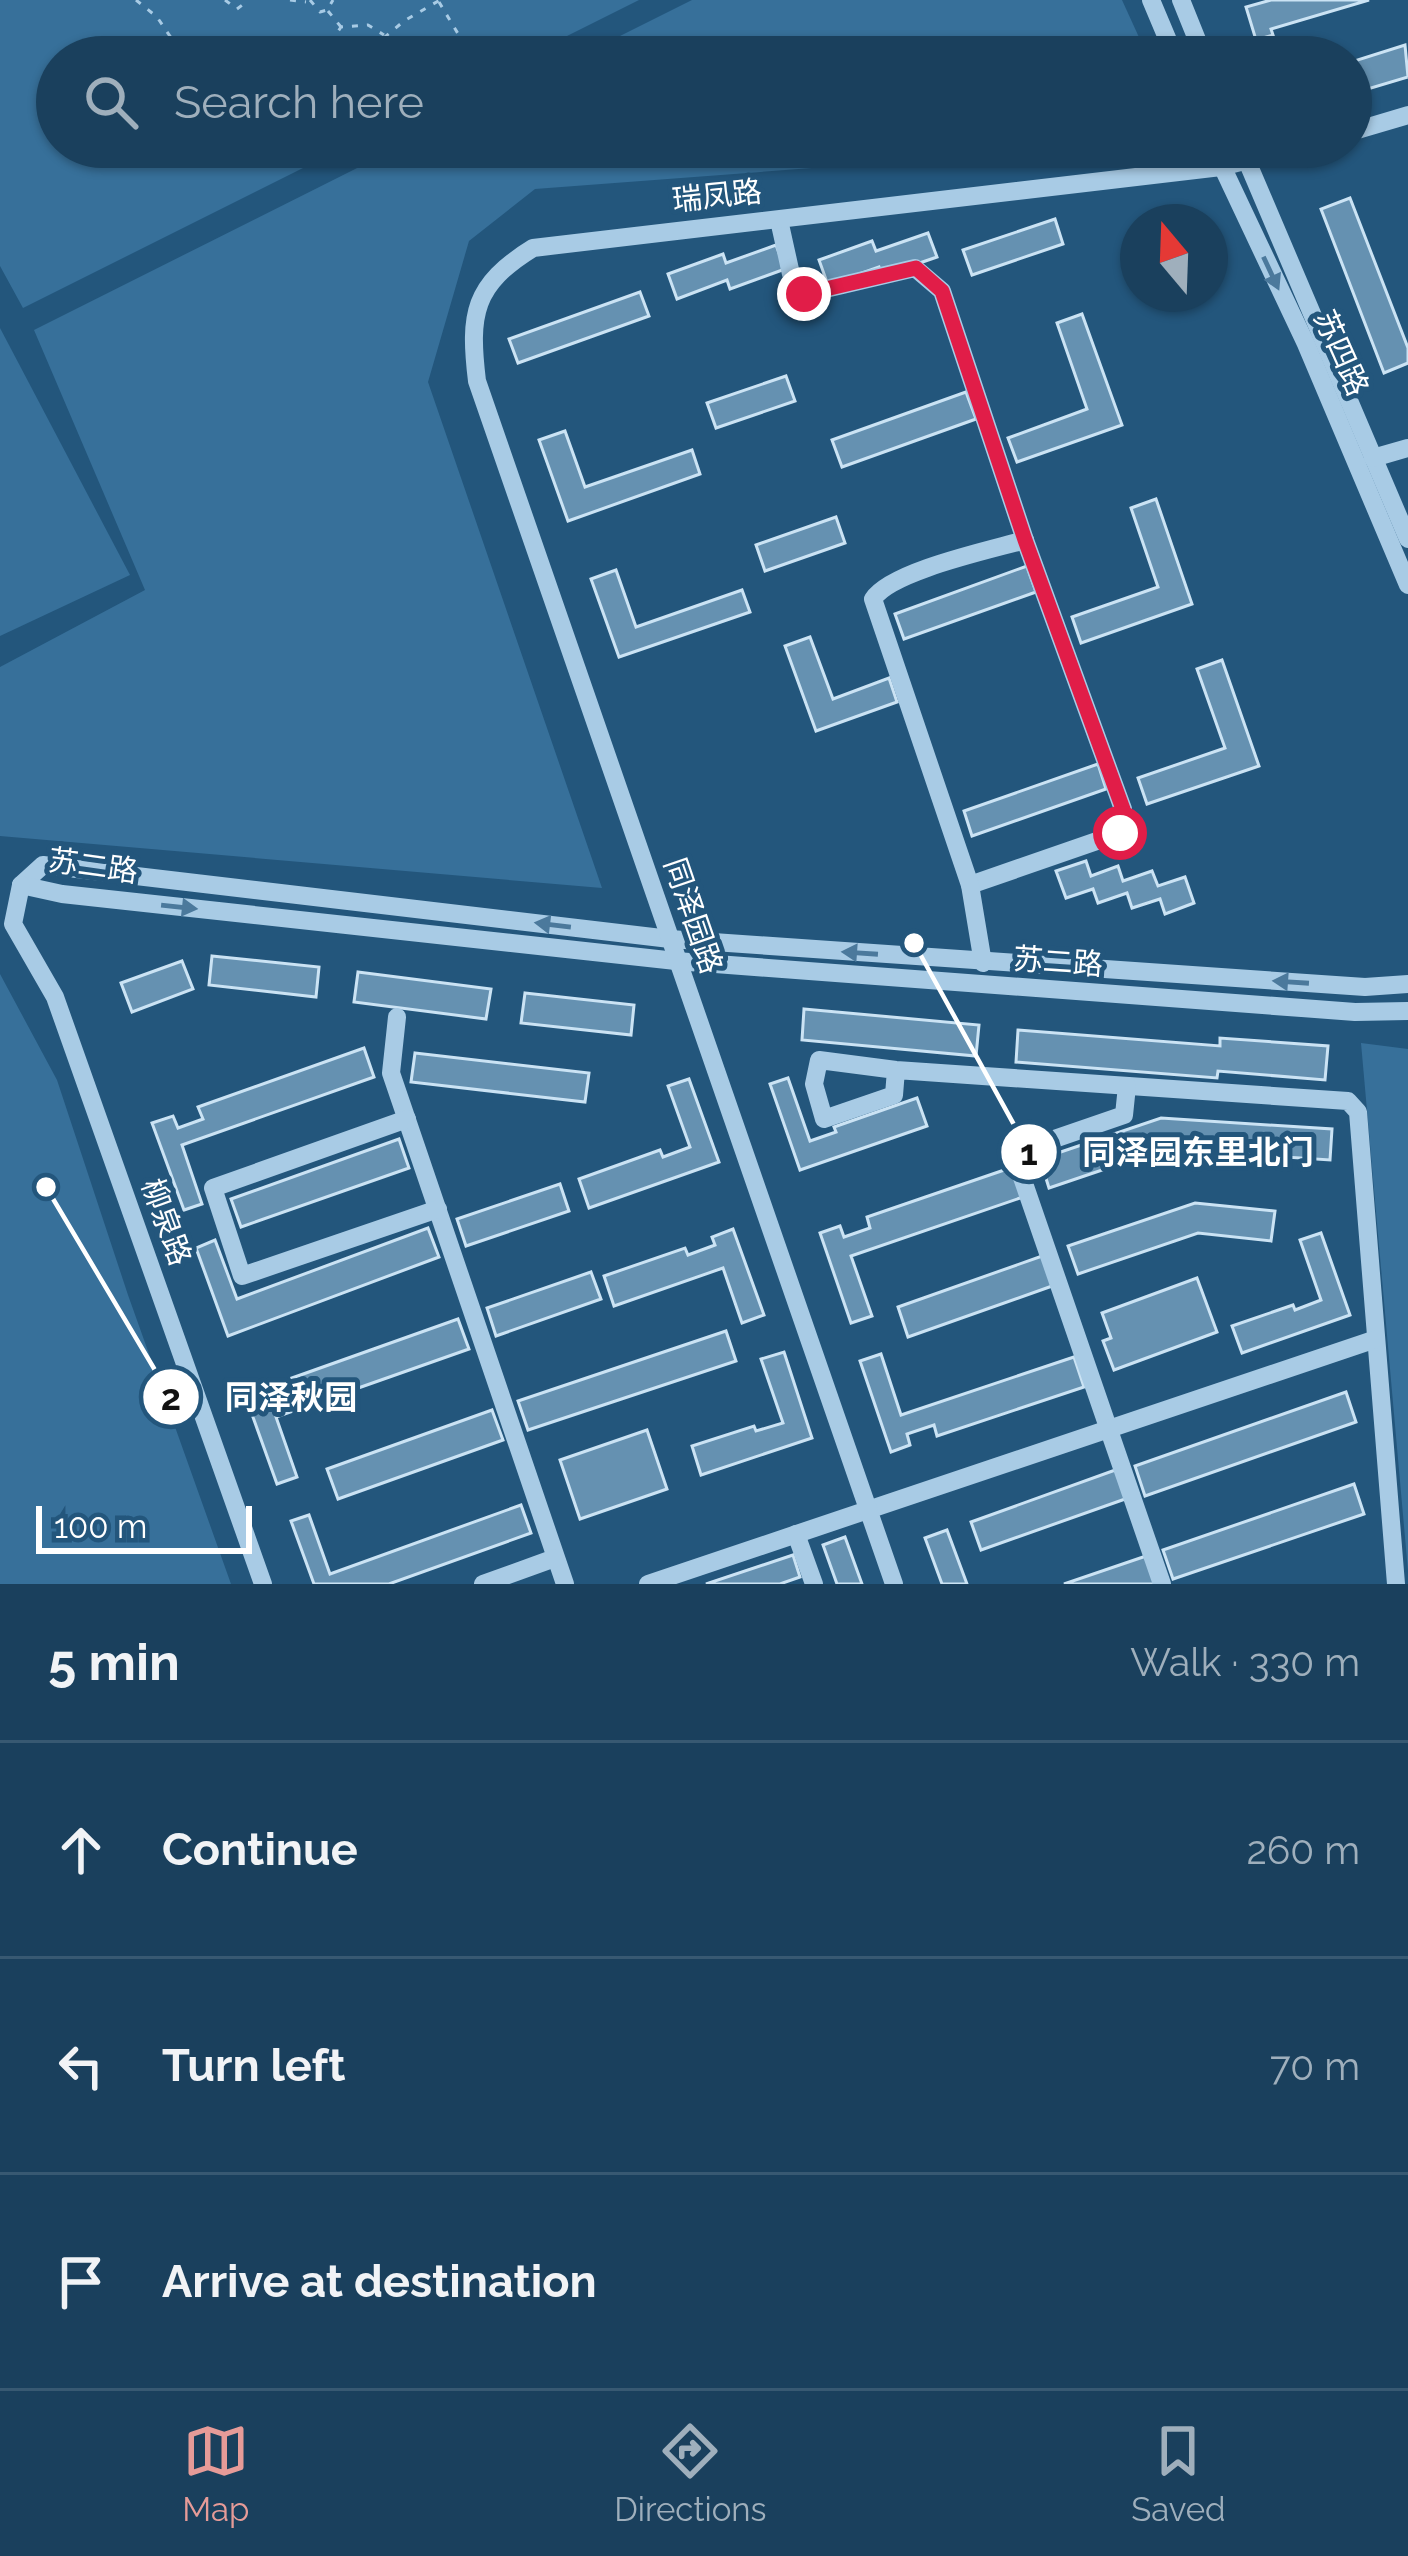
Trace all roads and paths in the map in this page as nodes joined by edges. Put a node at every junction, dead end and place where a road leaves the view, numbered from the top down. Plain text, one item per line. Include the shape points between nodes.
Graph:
1 (136, 0) edge
2 (225, 0) edge
3 (249, 0) edge
4 (290, 0) edge
5 (333, 0) edge
6 (439, 0) edge
7 (1151, 0) edge
8 (1181, 0) edge
9 (310, 1) edge
10 (327, 10) junction
11 (341, 27) junction
12 (170, 36) edge
13 (335, 36) edge
14 (385, 36) joint
15 (460, 36) edge
16 (1166, 36) edge
17 (1196, 36) edge
18 (1408, 115) edge
19 (1372, 126) edge
20 (1213, 168) edge
21 (1221, 168) edge
22 (1250, 168) edge
23 (779, 220) junction
24 (501, 268) joint
25 (1408, 448) edge
26 (1373, 458) junction
27 (1408, 539) edge
28 (1025, 540) junction
29 (1408, 585) edge
30 (22, 885) junction
31 (970, 885) junction
32 (670, 939) junction
33 (676, 961) junction
34 (983, 963) junction
35 (1408, 984) edge
36 (1408, 1010) edge
37 (397, 1017) dead end
38 (896, 1070) junction
39 (1127, 1086) junction
40 (407, 1119) junction
41 (438, 1209) junction
42 (1376, 1339) junction
43 (1109, 1428) junction
44 (867, 1509) junction
45 (796, 1534) junction
46 (556, 1558) junction
47 (263, 1584) edge
48 (483, 1584) edge
49 (565, 1584) edge
50 (648, 1584) edge
51 (814, 1584) edge
52 (893, 1584) edge
53 (1162, 1584) edge
54 (1396, 1584) edge

1 - 12 path
2 - 3 path via 237,9
4 - 9 path
5 - 10 path
6 - 14 path
6 - 15 path
7 - 16 street
8 - 17 street
9 - 10 path
10 - 11 path
11 - 13 path
11 - 14 path via 368,25
18 - 19 street
20 - 23 street, 瑞凤路
21 -> 29 street, 苏四路
22 - 26 street, 苏四路
23 - 24 street, 瑞凤路 via 533,248
23 - 28 street via 804,294 916,268 942,291
24 - 32 street, 同泽园路 via 475,306 477,381
25 - 26 street
26 - 27 street, 苏四路
28 - 31 street via 899,580 873,599
28 - 31 street via 1123,809 1120,833
32 -> 30 street, 苏二路 via 43,865
30 -> 33 street, 苏二路
30 - 47 street, 柳泉路 via 13,924 55,997
31 - 34 street
32 - 33 street, 同泽园路
34 -> 32 street, 苏二路
33 - 36 street, 苏二路 via 1331,1011
33 - 44 street, 同泽园路
35 -> 34 street, 苏二路
37 - 40 street via 392,1073
38 - 38 street via 894,1095 824,1119 814,1084 819,1060
38 - 39 street
39 - 42 street via 1348,1101 1358,1112
39 - 43 street via 1124,1115 1031,1147 1017,1163
40 - 41 street
40 - 41 street via 213,1188 242,1276
41 - 46 street
42 - 43 street
42 - 54 street
43 - 44 street
43 - 53 street
44 - 45 street
44 - 52 street, 同泽园路
45 - 50 street
45 - 51 street
46 - 48 street
46 - 49 street

